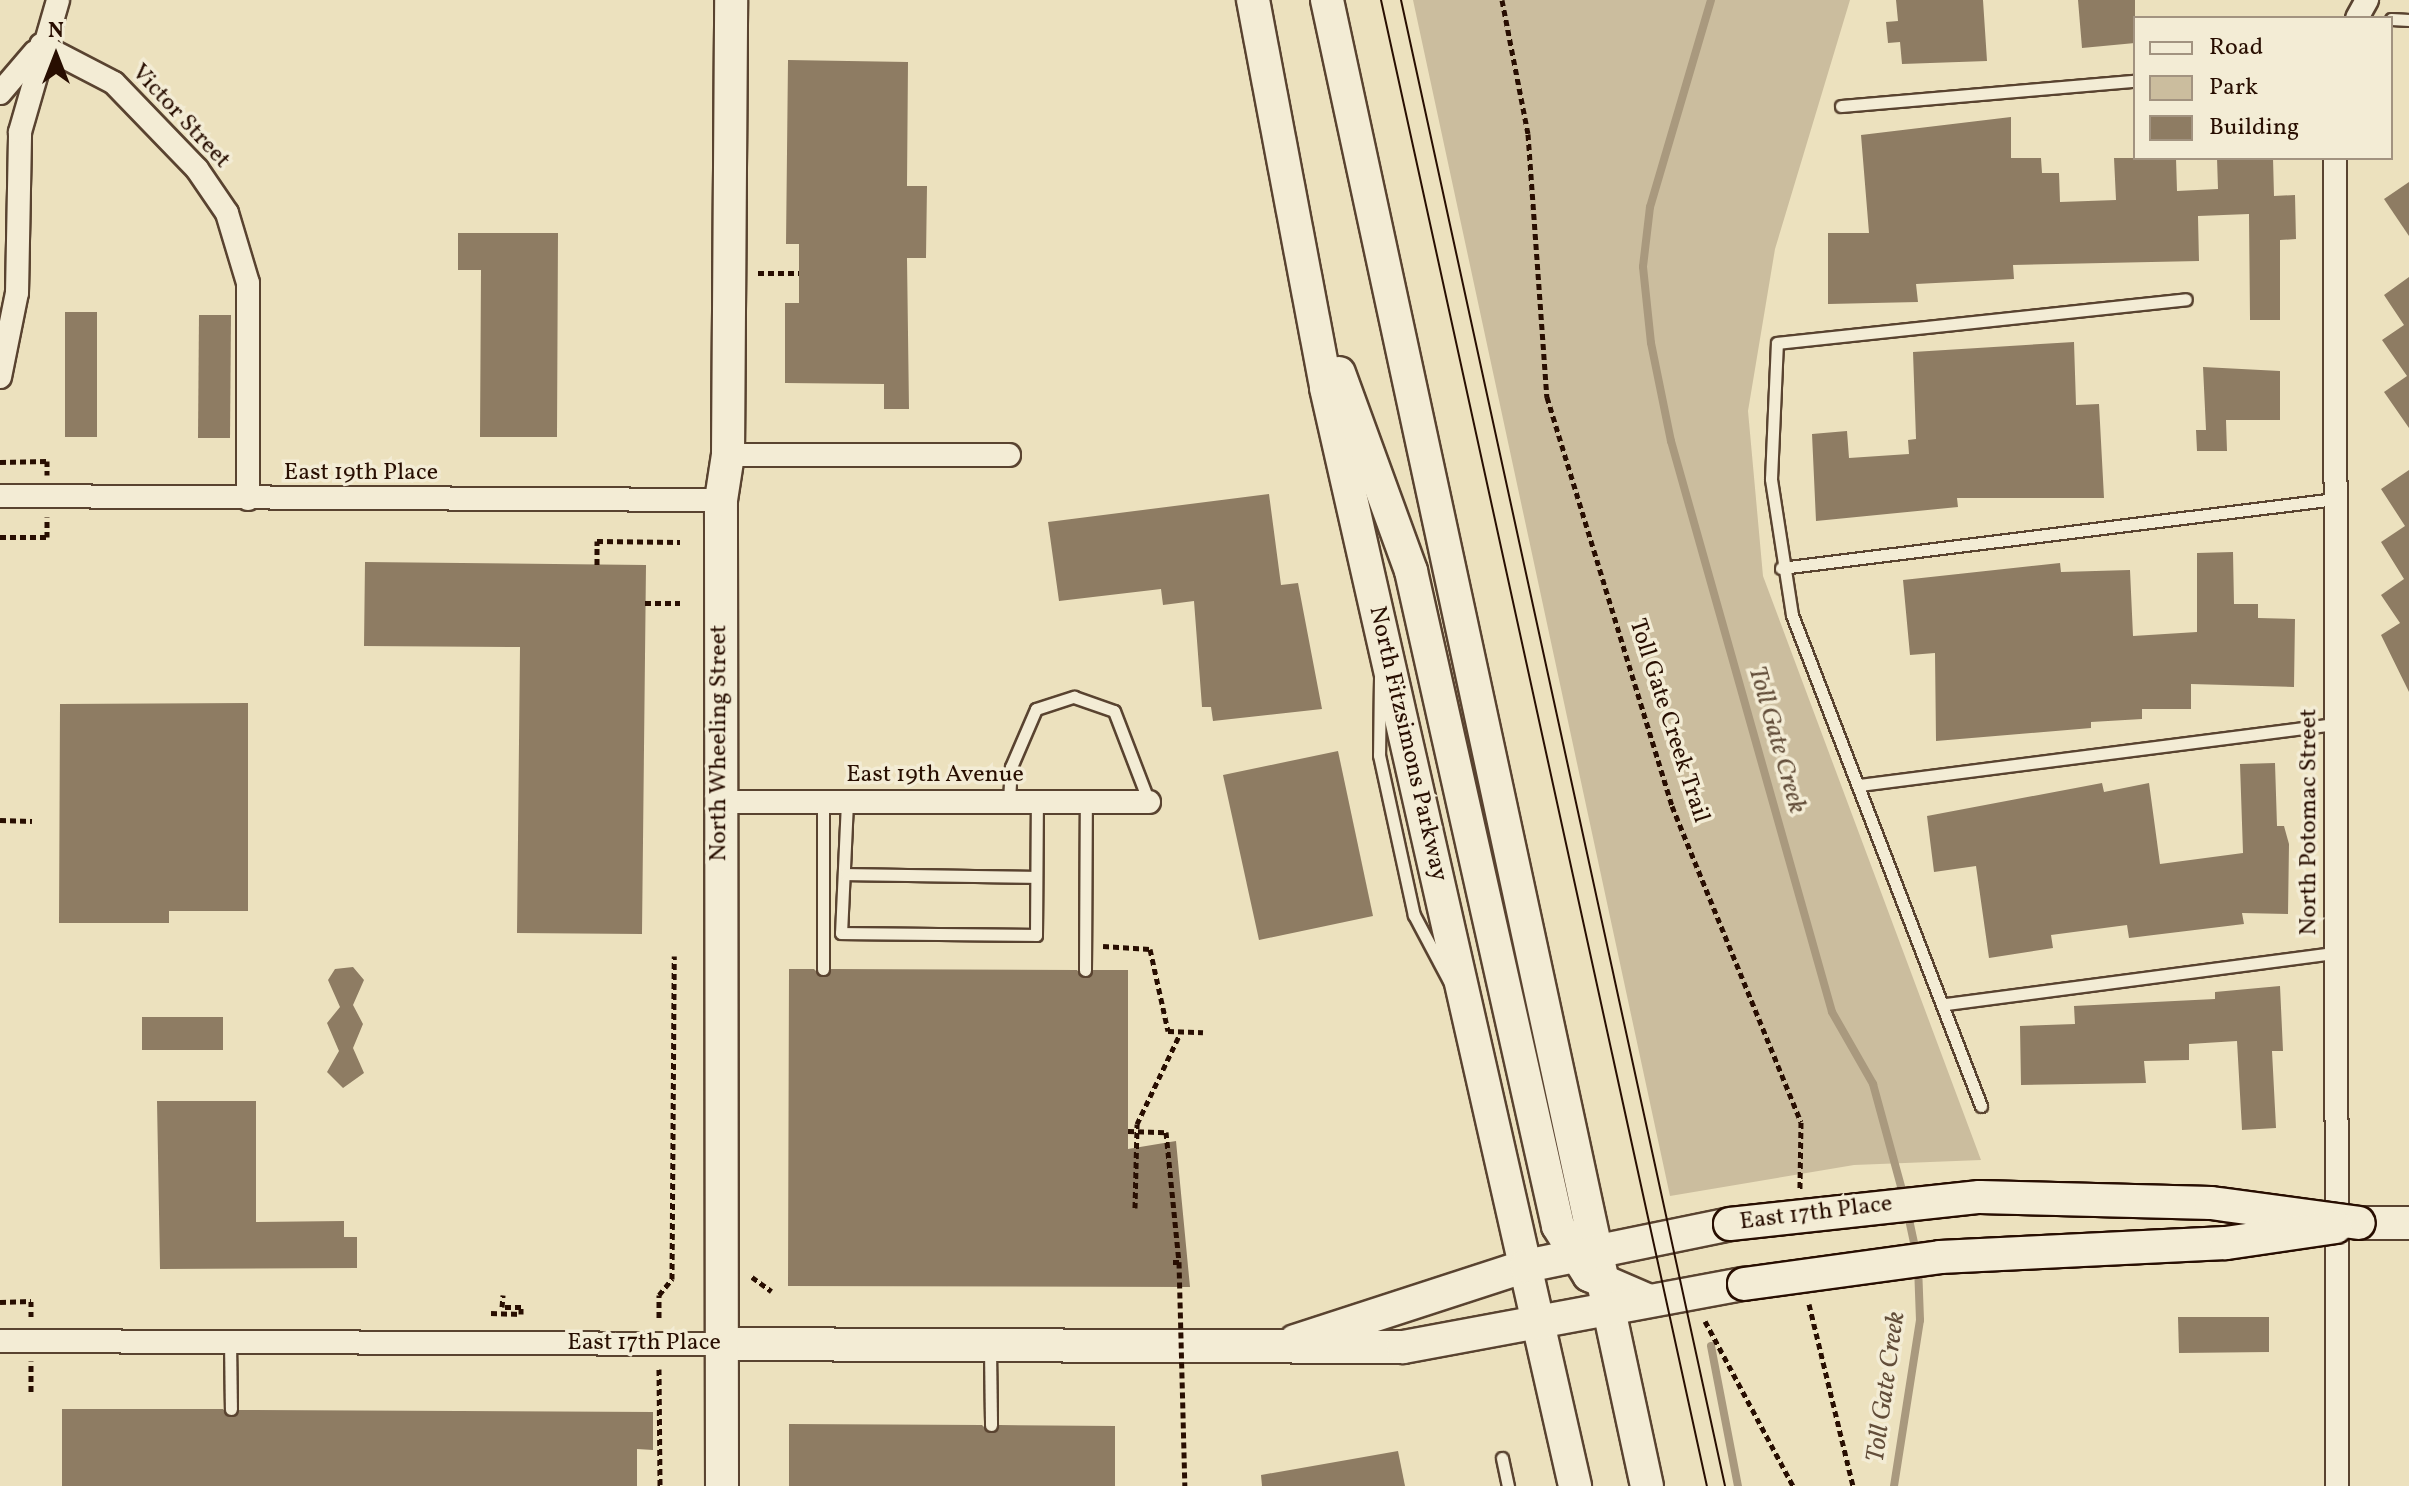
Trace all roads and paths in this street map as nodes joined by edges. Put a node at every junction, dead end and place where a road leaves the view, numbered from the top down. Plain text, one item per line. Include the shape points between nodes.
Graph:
1 (58, 0) edge
2 (731, 0) edge
3 (1253, 0) edge
4 (1327, 0) edge
5 (1502, 0) edge
6 (41, 45) junction
7 (2133, 81) edge
8 (0, 93) edge
9 (1841, 106) dead end
10 (2335, 160) edge
11 (775, 273) dead end
12 (799, 273) dead end
13 (1307, 292) junction
14 (2186, 299) dead end
15 (0, 377) edge
16 (728, 455) junction
17 (1009, 455) dead end
18 (47, 461) dead end
19 (0, 462) edge
20 (0, 496) edge
21 (248, 499) junction
22 (2335, 499) junction
23 (721, 500) junction
24 (0, 537) edge
25 (47, 537) dead end
26 (680, 542) dead end
27 (597, 565) dead end
28 (1781, 568) junction
29 (645, 603) dead end
30 (680, 603) dead end
31 (2335, 724) junction
32 (1859, 785) junction
33 (720, 802) junction
34 (823, 802) junction
35 (847, 802) junction
36 (1009, 802) junction
37 (1149, 802) joint
38 (1037, 803) junction
39 (1086, 803) junction
40 (0, 820) edge
41 (32, 821) dead end
42 (846, 874) junction
43 (1036, 877) junction
44 (1086, 946) junction
45 (2336, 953) junction
46 (674, 956) dead end
47 (823, 969) dead end
48 (1085, 970) dead end
49 (1946, 1004) junction
50 (1203, 1032) dead end
51 (1179, 1036) junction
52 (1981, 1106) dead end
53 (1128, 1131) dead end
54 (1136, 1131) junction
55 (1799, 1195) dead end
56 (1135, 1208) dead end
57 (2359, 1223) junction
58 (2409, 1223) edge
59 (1584, 1253) junction
60 (1169, 1262) dead end
61 (1179, 1262) junction
62 (1526, 1266) junction
63 (1805, 1286) dead end
64 (1700, 1291) junction
65 (503, 1295) dead end
66 (1606, 1297) junction
67 (31, 1301) dead end
68 (0, 1302) edge
69 (491, 1313) dead end
70 (659, 1318) dead end
71 (1539, 1323) junction
72 (0, 1341) edge
73 (230, 1341) junction
74 (1288, 1343) junction
75 (718, 1344) junction
76 (990, 1346) junction
77 (659, 1369) dead end
78 (231, 1409) dead end
79 (991, 1425) dead end
80 (1502, 1458) dead end
81 (660, 1486) edge
82 (722, 1486) edge
83 (1185, 1486) edge
84 (1508, 1486) edge
85 (1575, 1486) edge
86 (1647, 1486) edge
87 (1793, 1486) edge
88 (1853, 1486) edge
89 (2337, 1486) edge

1 - 6 street
2 - 16 main road, North Wheeling Street
3 - 13 main road, North Fitzsimons Parkway
4 - 59 main road
5 - 55 path, Toll Gate Creek Trail via 1528,134 1547,397 1672,806 1801,1122
6 - 8 street
6 - 15 street via 20,132 17,293
6 - 21 street, Victor Street via 114,83 197,169 227,213 248,283
7 - 9 lane
10 - 22 street, North Potomac Street
11 - 12 path
13 - 59 main road via 1407,557 1558,1226
13 - 62 main road, North Fitzsimons Parkway
14 - 28 lane via 1777,343 1770,443
16 - 17 street
16 - 23 main road, North Wheeling Street
18 - 19 path
20 - 21 street, East 19th Place
21 - 23 street, East 19th Place
22 - 28 lane
22 - 31 street, North Potomac Street
23 - 33 main road, North Wheeling Street
24 - 25 path
26 - 27 path via 597,541
28 - 32 lane
29 - 30 path
31 - 32 lane
31 - 45 street, North Potomac Street
32 - 49 lane
33 - 34 street, East 19th Avenue
33 - 75 main road, North Wheeling Street
34 - 35 street, East 19th Avenue
34 - 47 lane
35 - 36 street, East 19th Avenue
35 - 42 lane
36 - 37 lane via 1011,767 1036,709 1074,697 1100,700 1114,711
36 - 38 street, East 19th Avenue
37 - 39 street, East 19th Avenue
38 - 39 street, East 19th Avenue
38 - 43 lane
39 - 44 lane
40 - 41 path
42 - 43 lane
42 - 43 lane via 841,933 1036,935
44 - 48 lane
44 - 51 path via 1150,949 1168,1031
45 - 49 lane
45 - 89 street, North Potomac Street
46 - 70 path via 672,1279 659,1295
49 - 52 lane
50 - 51 path
51 - 54 path
53 - 54 path
54 - 56 path
54 - 61 path via 1166,1132
57 - 58 main road, East 17th Place
57 - 59 main road, East 17th Place, bridge via 2211,1203 1980,1197 1730,1224
57 - 64 main road, East 17th Place, bridge via 2226,1243 1940,1257
59 - 62 main road, East 17th Place
59 - 66 main road
60 - 61 path, bridge
61 - 83 path, bridge
62 - 71 main road, North Fitzsimons Parkway
62 - 74 main road, East 17th Place
63 - 88 path
64 - 66 main road, East 17th Place via 1647,1300
64 - 87 path via 1705,1322
65 - 69 path via 502,1307 521,1307 521,1314
66 - 71 main road, East 17th Place
66 - 86 main road
67 - 68 path
71 - 74 main road, East 17th Place via 1403,1347
71 - 85 main road, North Fitzsimons Parkway
72 - 73 street, East 17th Place
73 - 75 street, East 17th Place
73 - 78 lane
74 - 76 main road, East 17th Place
75 - 76 main road, East 17th Place
75 - 82 main road, North Wheeling Street
76 - 79 lane
77 - 81 path
80 - 84 lane

